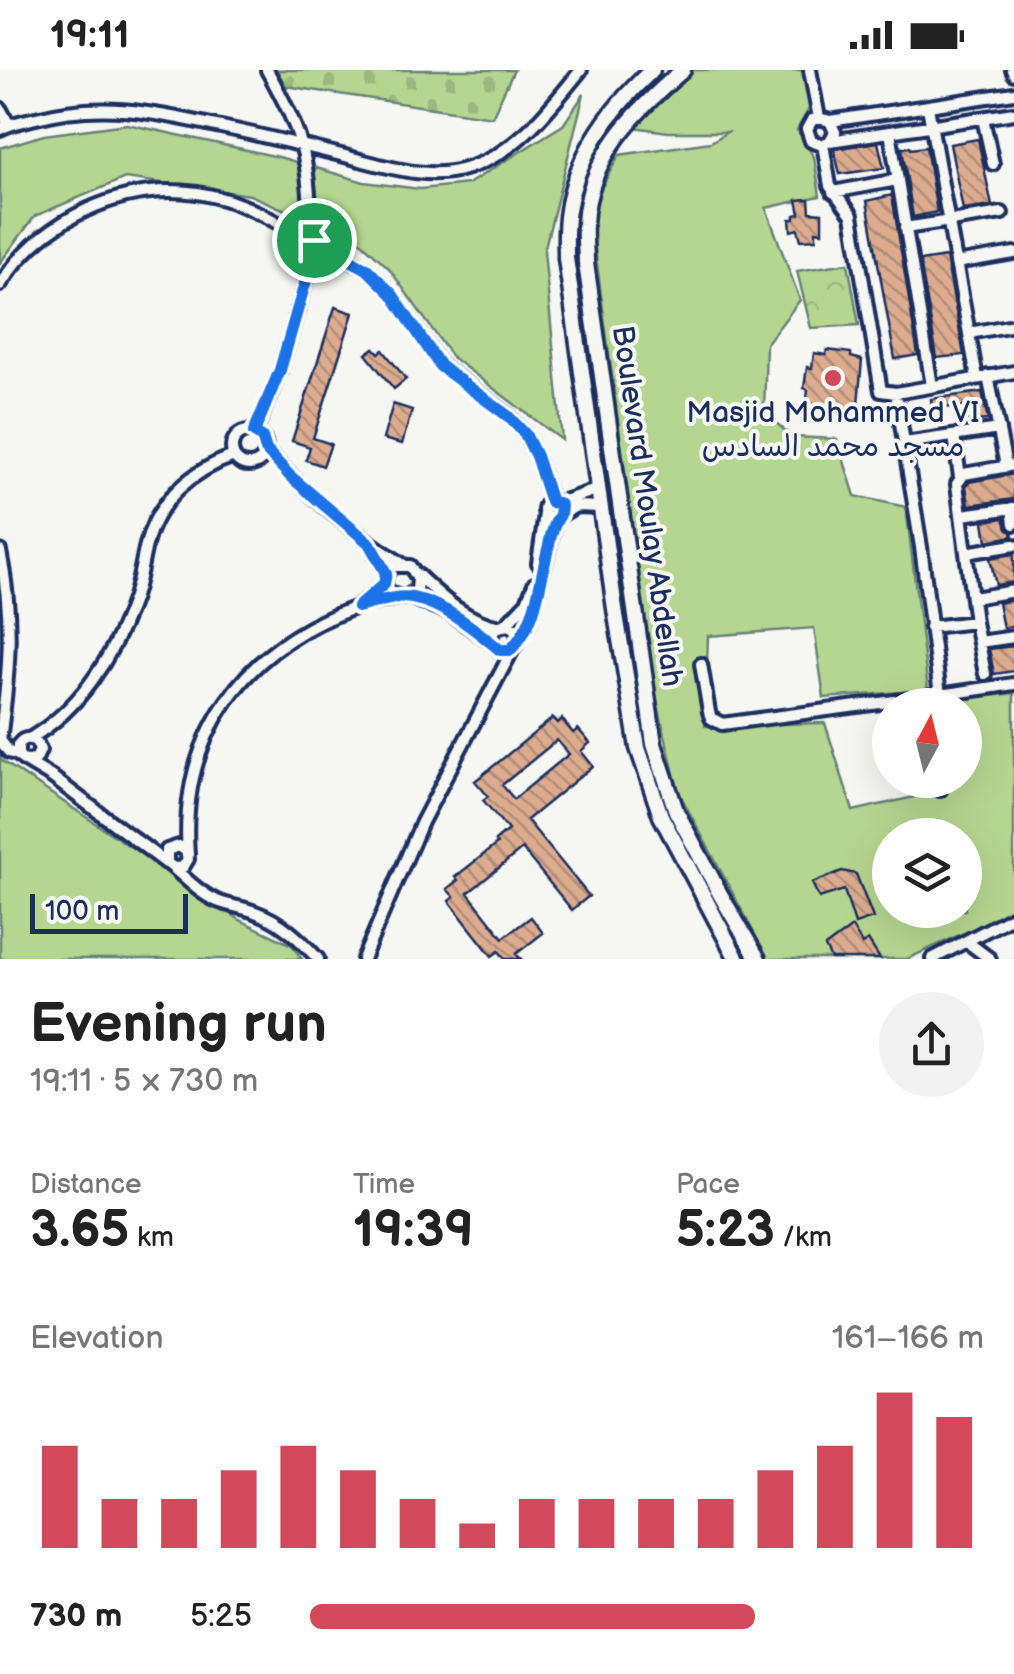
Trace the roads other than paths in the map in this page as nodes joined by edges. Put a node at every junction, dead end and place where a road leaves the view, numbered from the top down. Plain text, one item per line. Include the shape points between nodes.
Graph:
1 (268, 70) edge
2 (581, 70) edge
3 (652, 70) edge
4 (683, 70) edge
5 (810, 70) edge
6 (1014, 93) edge
7 (928, 107) junction
8 (0, 108) edge
9 (1014, 113) edge
10 (983, 118) junction
11 (825, 120) junction
12 (932, 126) junction
13 (4, 127) edge
14 (890, 132) junction
15 (827, 143) junction
16 (302, 146) junction
17 (993, 164) dead end
18 (897, 180) junction
19 (833, 192) junction
20 (1002, 213) dead end
21 (949, 221) junction
22 (905, 228) junction
23 (315, 245) junction
24 (1014, 253) edge
25 (329, 260) junction
26 (956, 263) junction
27 (310, 266) junction
28 (367, 269) junction
29 (0, 285) edge
30 (1014, 325) edge
31 (969, 333) junction
32 (1014, 372) edge
33 (982, 377) junction
34 (932, 386) junction
35 (896, 393) junction
36 (999, 429) junction
37 (254, 432) junction
38 (954, 436) junction
39 (905, 444) junction
40 (266, 450) junction
41 (234, 456) junction
42 (257, 462) junction
43 (1010, 466) edge
44 (290, 476) junction
45 (960, 477) junction
46 (599, 489) junction
47 (602, 506) junction
48 (1013, 508) edge
49 (554, 510) junction
50 (962, 515) junction
51 (1014, 524) edge
52 (369, 543) junction
53 (1014, 545) edge
54 (0, 551) edge
55 (966, 553) junction
56 (404, 565) junction
57 (417, 574) junction
58 (386, 578) junction
59 (1014, 592) edge
60 (404, 598) junction
61 (973, 598) junction
62 (358, 607) junction
63 (976, 622) junction
64 (502, 626) junction
65 (930, 627) junction
66 (1014, 636) edge
67 (979, 642) junction
68 (515, 644) junction
69 (495, 646) junction
70 (701, 664) dead end
71 (985, 674) dead end
72 (496, 682) junction
73 (1014, 684) edge
74 (939, 688) edge
75 (982, 688) edge
76 (872, 707) edge
77 (4, 723) junction
78 (33, 745) junction
79 (22, 758) junction
80 (52, 777) junction
81 (185, 823) junction
82 (148, 847) junction
83 (170, 848) junction
84 (188, 857) junction
85 (170, 866) junction
86 (202, 892) junction
87 (1014, 916) edge
88 (966, 941) junction
89 (318, 959) edge
90 (362, 959) edge
91 (737, 959) edge
92 (758, 959) edge
93 (932, 959) edge
94 (990, 959) edge

1 - 16 street
2 - 16 street via 527,134 472,167 408,172
3 - 46 main road, Boulevard Moulay Abdellah via 604,124 568,210 566,258
4 - 92 main road, Boulevard Moulay Abdellah via 614,140 593,181 584,225 586,263 654,744 676,811
5 - 11 street
6 - 7 street
7 - 11 street
7 - 12 street
8 - 13 street
9 - 10 street
10 - 12 street
10 - 17 street
11 - 15 street via 834,132
11 - 15 street via 809,124 807,134
12 - 14 street
12 - 21 street
13 - 16 street via 62,111 106,108
14 - 15 street
14 - 18 street
15 - 19 street
16 - 23 street
18 - 19 street
18 - 22 street
19 - 35 street via 852,214 880,386
20 - 21 street
21 - 22 street
21 - 26 street
22 - 34 street
23 - 25 street
23 - 27 street via 304,260
23 - 28 street
23 - 29 street via 255,210 198,193 148,192 110,200 48,232
24 - 26 street
25 - 27 street
25 - 28 street
26 - 31 street
27 - 37 street via 285,357
28 - 49 street via 440,366 525,434
30 - 31 street
31 - 33 street
32 - 33 street
33 - 34 street
33 - 36 street
34 - 35 street
35 - 39 street
36 - 38 street
36 - 43 street
37 - 40 street
37 - 41 street via 235,439
38 - 39 street
38 - 45 street
39 - 65 street
40 - 42 street
40 - 44 street
41 - 42 street
41 - 78 street via 188,478 167,502 103,666
42 - 44 street
43 - 45 street
44 - 52 street
45 - 50 street
46 - 47 main road, Boulevard Moulay Abdellah
46 - 49 street
47 - 49 street
47 - 91 main road, Boulevard Moulay Abdellah via 633,722 649,786
48 - 50 street
48 - 51 street
49 - 64 street via 532,591
49 - 68 street via 533,612
50 - 55 street
52 - 56 street
52 - 58 street
53 - 55 street
54 - 77 street via 10,645
55 - 61 street
56 - 57 street
56 - 58 street via 394,566
57 - 60 street via 416,590
57 - 64 street via 467,616
58 - 60 street via 389,593
58 - 62 street
59 - 61 street
60 - 62 street
60 - 69 street via 448,612
61 - 63 street
62 - 81 street via 286,642 236,687 202,743
63 - 65 street
63 - 67 street
64 - 68 street via 513,629
64 - 69 street via 494,632
65 - 74 street
66 - 67 street
67 - 71 street
68 - 69 street via 503,651
68 - 72 street
69 - 72 street
70 - 76 street via 708,712 722,724
72 - 90 street via 422,822
73 - 75 street
77 - 78 street via 8,735
77 - 79 street via 2,744
78 - 79 street via 17,750
78 - 79 street via 36,758
78 - 80 street
79 - 80 street
80 - 82 street
81 - 83 street
81 - 84 street
82 - 83 street
82 - 85 street
83 - 84 street via 183,848
83 - 85 street
84 - 85 street via 183,867
84 - 86 street
85 - 86 street
86 - 89 street via 274,921
87 - 88 street
88 - 93 street
88 - 94 street

